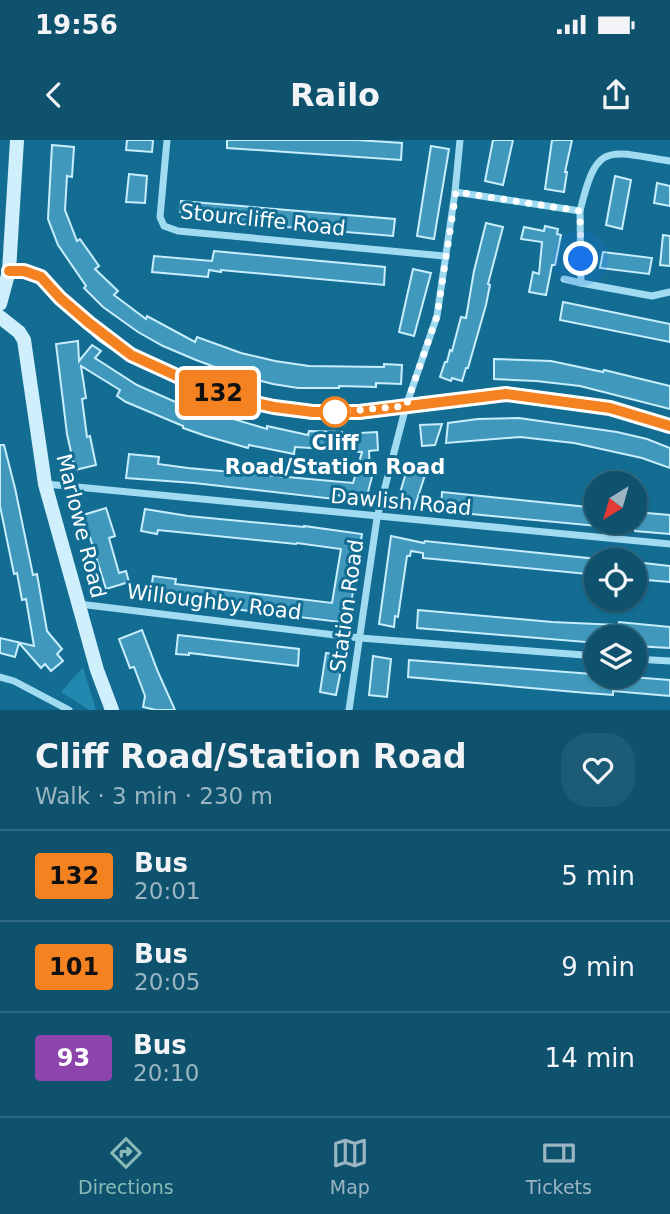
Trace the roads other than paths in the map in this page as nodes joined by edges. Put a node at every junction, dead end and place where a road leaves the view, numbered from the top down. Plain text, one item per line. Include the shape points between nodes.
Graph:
1 (18, 140) edge
2 (167, 140) edge
3 (460, 140) edge
4 (670, 161) edge
5 (456, 192) junction
6 (580, 211) junction
7 (444, 256) junction
8 (9, 271) junction
9 (564, 279) dead end
10 (581, 283) junction
11 (670, 292) edge
12 (0, 304) edge
13 (0, 317) edge
14 (406, 406) junction
15 (670, 426) edge
16 (45, 484) junction
17 (377, 517) junction
18 (670, 544) edge
19 (78, 604) junction
20 (360, 638) junction
21 (584, 655) edge
22 (647, 660) edge
23 (670, 661) edge
24 (0, 677) edge
25 (68, 710) edge
26 (112, 710) edge
27 (349, 710) edge

1 - 8 street
2 - 7 street, Stourcliffe Road via 160,217 164,226
3 - 5 street, Station Road
4 - 6 street via 608,154 589,176
5 - 6 street
5 - 7 street, Station Road
6 - 10 street
7 - 14 street, Station Road via 437,316
8 - 12 street
8 - 14 street via 41,277 103,336 201,387 274,407 313,412
9 - 10 street
10 - 11 street via 652,296
13 - 16 street, Marlowe Road via 24,340
14 - 15 street via 506,394 610,408
14 - 17 street, Station Road
16 - 17 street, Dawlish Road
16 - 19 street, Marlowe Road
17 - 18 street, Dawlish Road
17 - 20 street, Station Road
19 - 20 street, Willoughby Road
19 - 26 street, Marlowe Road
20 - 21 street, Willoughby Road
20 - 27 street, Station Road
22 - 23 street
24 - 25 street

